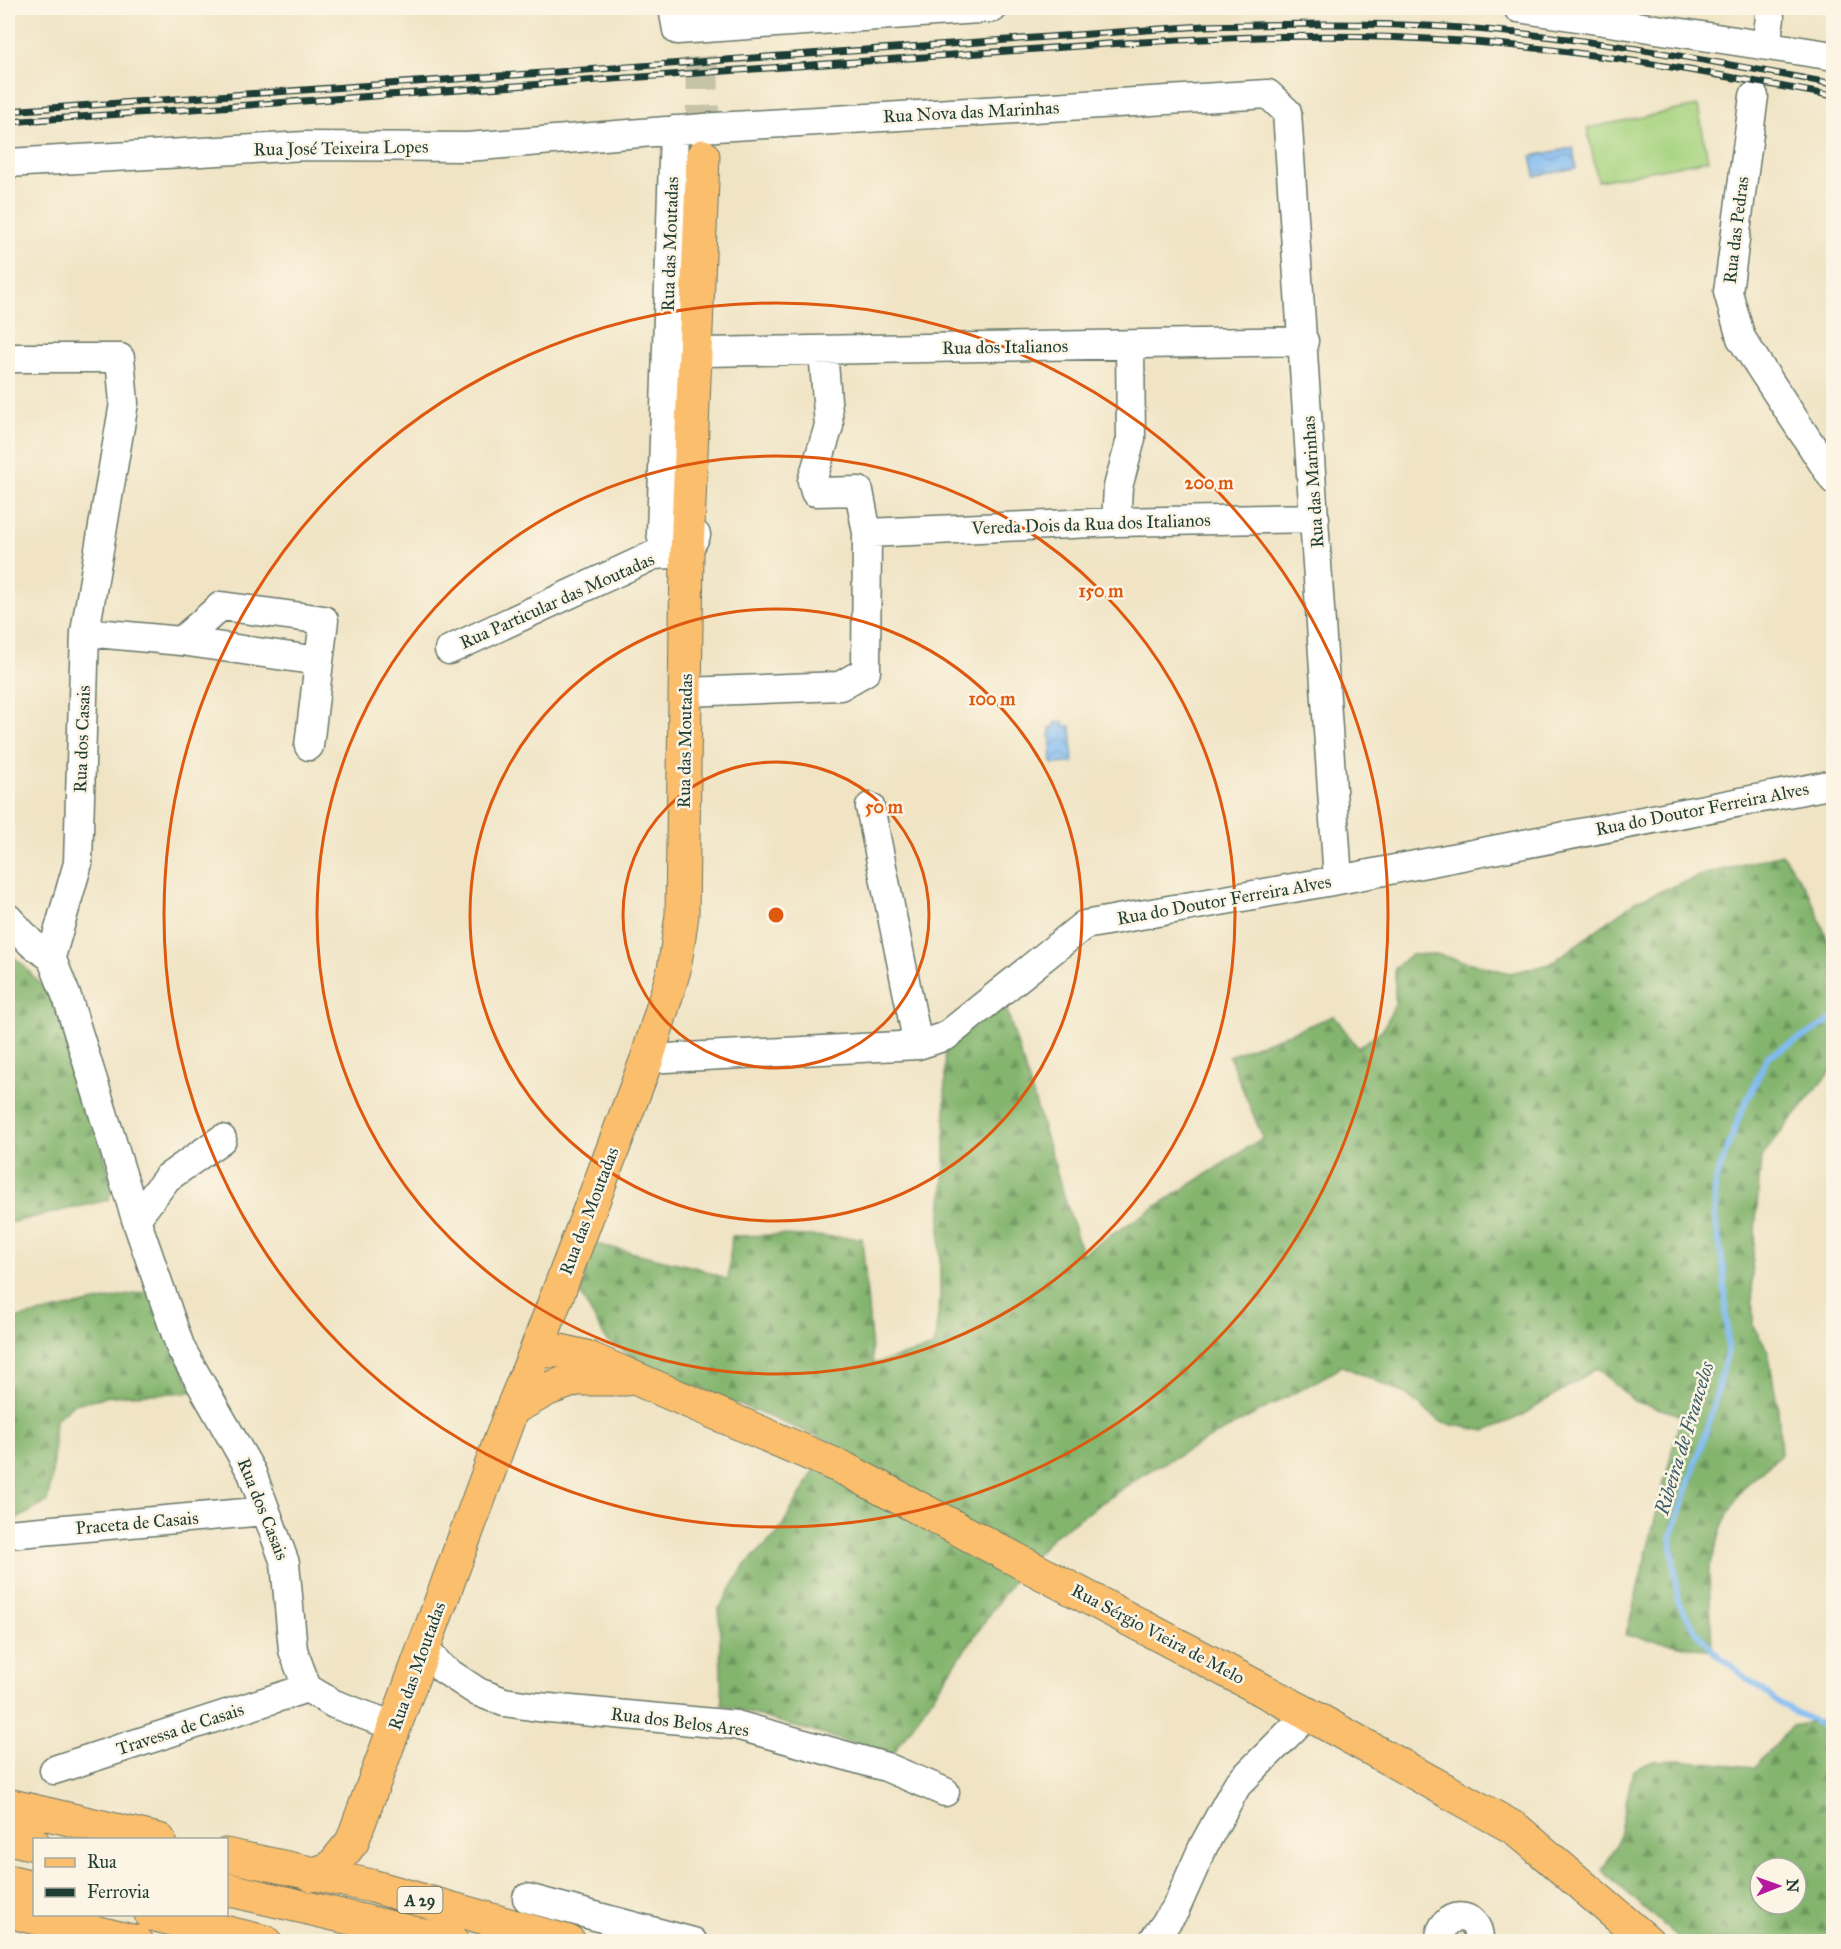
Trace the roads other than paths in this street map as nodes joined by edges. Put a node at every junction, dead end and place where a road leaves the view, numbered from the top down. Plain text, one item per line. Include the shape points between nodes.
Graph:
1 (673, 8) edge
2 (993, 8) edge
3 (1518, 8) edge
4 (1769, 8) edge
5 (714, 17) edge
6 (1766, 45) junction
7 (1833, 56) edge
8 (1268, 94) joint
9 (1754, 96) dead end
10 (674, 130) junction
11 (709, 141) junction
12 (8, 163) edge
13 (1304, 341) junction
14 (1130, 345) junction
15 (823, 350) junction
16 (706, 352) junction
17 (8, 358) edge
18 (1833, 480) edge
19 (1315, 518) junction
20 (1116, 522) junction
21 (867, 533) junction
22 (677, 553) junction
23 (85, 632) junction
24 (181, 641) junction
25 (449, 650) dead end
26 (319, 661) junction
27 (686, 692) junction
28 (309, 746) dead end
29 (1833, 784) edge
30 (870, 807) dead end
31 (1338, 880) junction
32 (8, 918) edge
33 (51, 957) junction
34 (918, 1045) junction
35 (647, 1059) junction
36 (222, 1139) dead end
37 (136, 1219) junction
38 (561, 1286) junction
39 (536, 1351) junction
40 (581, 1368) junction
41 (512, 1409) junction
42 (266, 1511) junction
43 (8, 1534) edge
44 (423, 1648) junction
45 (307, 1688) junction
46 (1308, 1714) junction
47 (394, 1726) junction
48 (54, 1770) dead end
49 (945, 1792) dead end
50 (8, 1805) edge
51 (8, 1838) edge
52 (155, 1838) edge
53 (352, 1842) junction
54 (33, 1844) edge
55 (228, 1855) edge
56 (312, 1875) junction
57 (372, 1886) junction
58 (228, 1889) edge
59 (527, 1898) dead end
60 (71, 1916) edge
61 (159, 1916) edge
62 (1625, 1931) edge
63 (136, 1941) edge
64 (265, 1941) edge
65 (453, 1941) edge
66 (569, 1941) edge
67 (693, 1941) edge
68 (1152, 1941) edge
69 (1440, 1941) edge
70 (1479, 1941) edge
71 (1648, 1941) edge

1 - 5 street via 677,30
2 - 5 street
3 - 6 street
4 - 6 street
6 - 7 street
8 - 11 street, Rua Nova das Marinhas
8 - 13 street, Rua das Marinhas via 1287,111
9 - 18 street, Rua das Pedras via 1728,292 1741,338
10 - 11 street, Rua Nova das Marinhas
10 - 12 street, Rua José Teixeira Lopes via 466,147 305,146
10 - 22 street, Rua das Moutadas via 661,533
11 - 16 street, Rua das Moutadas
11 - 22 main road, Rua das Moutadas
13 - 14 street, Rua dos Italianos
13 - 19 street, Rua das Marinhas
14 - 15 street, Rua dos Italianos
14 - 20 street via 1131,439 1118,487
15 - 16 street, Rua dos Italianos
15 - 21 street via 830,426 812,481 815,492 859,491
16 - 22 street, Rua das Moutadas via 698,531
17 - 23 street, Rua dos Casais via 120,358 124,403
19 - 20 street, Vereda Dois da Rua dos Italianos
19 - 31 street, Rua das Marinhas
20 - 21 street, Vereda Dois da Rua dos Italianos
21 - 27 street via 866,671 840,686
22 - 25 street, Rua Particular das Moutadas via 654,555
22 - 27 main road, Rua das Moutadas
23 - 24 street
23 - 33 street, Rua dos Casais via 78,863
24 - 26 street
24 - 26 street via 221,606 313,618 324,620
26 - 28 street
27 - 35 main road, Rua das Moutadas via 682,915 674,970
29 - 31 street, Rua do Doutor Ferreira Alves
30 - 34 street
31 - 34 street, Rua do Doutor Ferreira Alves via 1084,925 946,1036
32 - 33 street
33 - 37 street, Rua dos Casais via 68,999
34 - 35 street, Rua do Doutor Ferreira Alves
35 - 38 main road, Rua das Moutadas
36 - 37 street via 167,1178
37 - 42 street, Rua dos Casais via 182,1349 252,1473
38 - 39 main road, Rua das Moutadas
38 - 40 main road
39 - 40 main road, Rua Sérgio Vieira de Melo via 555,1369
39 - 41 main road, Rua das Moutadas
40 - 41 main road, Rua Sérgio Vieira de Melo
40 - 46 main road, Rua Sérgio Vieira de Melo via 636,1379 845,1470
41 - 44 main road, Rua das Moutadas
42 - 43 street, Praceta de Casais
42 - 45 street, Rua dos Casais via 285,1563 293,1650
44 - 47 main road, Rua das Moutadas
44 - 49 street, Rua dos Belos Ares via 443,1669 478,1692 504,1702 736,1725 885,1767
45 - 47 street via 334,1704
45 - 48 street, Travessa de Casais
46 - 62 main road, Rua Sérgio Vieira de Melo via 1516,1829
46 - 68 street via 1238,1785 1204,1845 1175,1910
47 - 53 main road, Rua das Moutadas
50 - 52 main road
51 - 54 main road
53 - 56 main road, Rua das Moutadas via 331,1868
53 - 57 main road
55 - 56 main road, A 29
56 - 57 main road, A 29
57 - 66 main road, A 29
58 - 65 main road, A 29
59 - 67 street
60 - 63 main road
61 - 64 main road
62 - 71 main road, Rua Sérgio Vieira de Melo
69 - 70 street via 1445,1923 1462,1917 1477,1927

